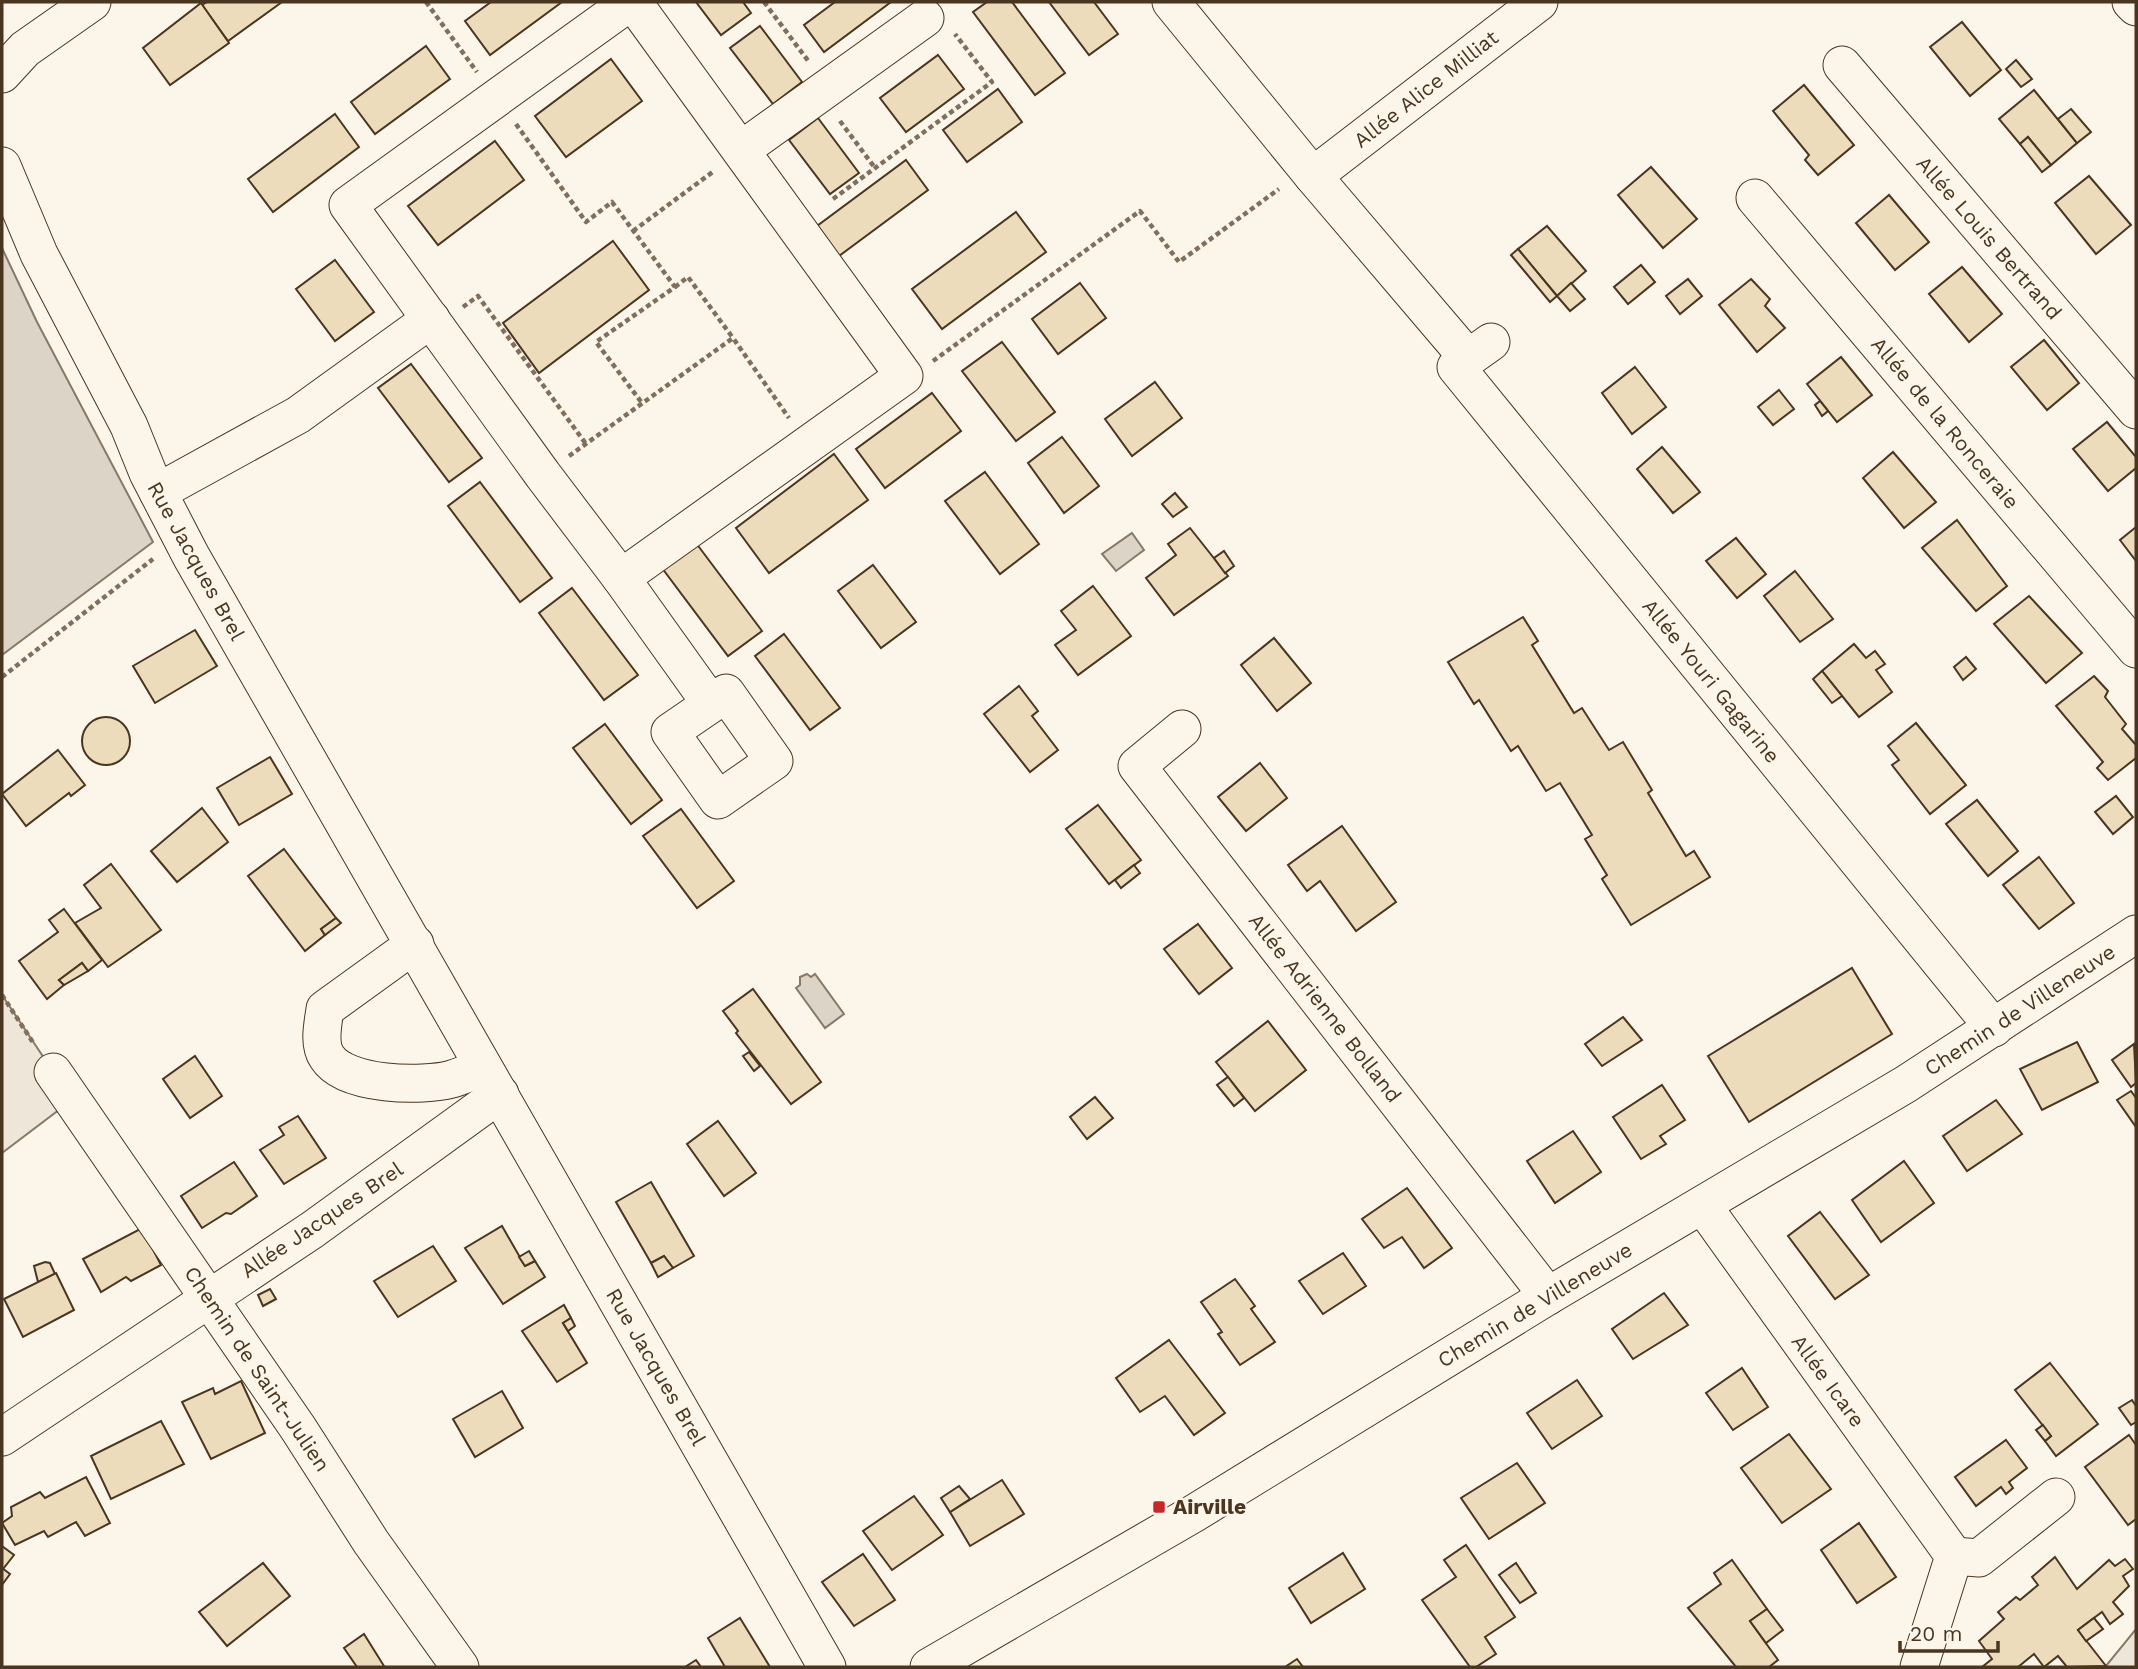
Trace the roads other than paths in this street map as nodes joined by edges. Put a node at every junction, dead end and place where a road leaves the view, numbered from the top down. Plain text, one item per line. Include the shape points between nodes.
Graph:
1 (92, 2) edge
2 (632, 2) edge
3 (1171, 2) edge
4 (1539, 2) edge
5 (2131, 2) edge
6 (2136, 7) edge
7 (925, 18) road end
8 (1842, 65) dead end
9 (2, 74) edge
10 (741, 150) junction
11 (2, 166) edge
12 (1310, 172) junction
13 (1755, 198) dead end
14 (433, 322) junction
15 (2136, 410) edge
16 (158, 492) junction
17 (621, 578) junction
18 (2136, 649) edge
19 (710, 704) dead end
20 (1182, 730) dead end
21 (2136, 934) edge
22 (415, 944) junction
23 (1994, 1028) junction
24 (53, 1072) road end
25 (491, 1080) junction
26 (1703, 1206) junction
27 (1548, 1296) junction
28 (208, 1297) junction
29 (2, 1437) edge
30 (2056, 1497) dead end
31 (1954, 1556) junction
32 (460, 1667) edge
33 (827, 1667) edge
34 (929, 1667) edge
35 (1919, 1667) edge

1 - 9 street via 25,49
2 - 10 street
2 - 14 street via 348,205
3 - 12 street
4 - 12 street, Allée Alice Milliat
5 - 6 street
7 - 10 street
8 - 15 street, Allée Louis Bertrand
10 - 17 street via 904,376
11 - 16 street, Rue Jacques Brel via 39,254 129,426
12 - 23 street, Allée Youri Gagarine via 1480,350 1456,367
13 - 18 street, Allée de la Ronceraie
14 - 16 street via 298,415
14 - 17 street
16 - 22 street, Rue Jacques Brel
17 - 19 street
20 - 27 street, Allée Adrienne Bolland via 1137,766
21 - 23 street, Chemin de Villeneuve
22 - 25 street, Rue Jacques Brel
22 - 25 street via 325,1009 321,1034 326,1057 340,1070 391,1082
23 - 26 street, Chemin de Villeneuve
24 - 28 street, Chemin de Saint-Julien
25 - 28 street, Allée Jacques Brel via 312,1230
25 - 33 street, Rue Jacques Brel
26 - 27 street, Chemin de Villeneuve
26 - 31 street, Allée Icare
27 - 34 street, Chemin de Villeneuve via 1194,1514
28 - 29 street, Allée Jacques Brel
28 - 32 street, Chemin de Saint-Julien
30 - 31 street via 1979,1558
31 - 35 street

